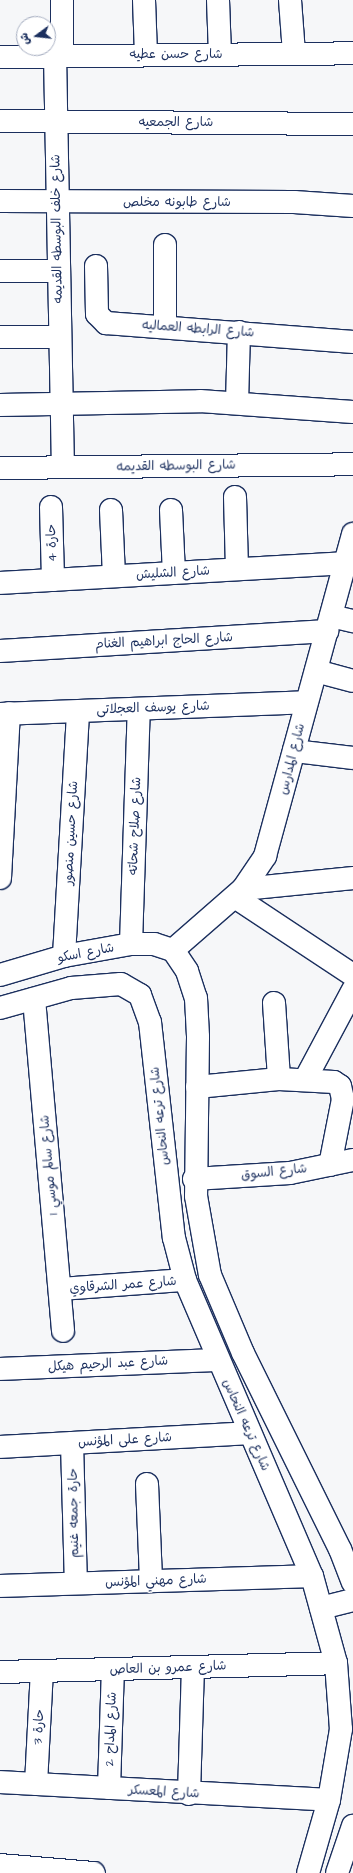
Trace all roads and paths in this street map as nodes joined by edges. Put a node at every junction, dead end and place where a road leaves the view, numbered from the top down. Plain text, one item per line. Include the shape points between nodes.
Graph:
1 (62, 0) edge
2 (144, 0) edge
3 (218, 0) edge
4 (290, 0) edge
5 (294, 53) junction
6 (353, 53) edge
7 (58, 54) junction
8 (146, 54) junction
9 (220, 54) junction
10 (0, 57) edge
11 (0, 121) edge
12 (55, 121) junction
13 (353, 124) edge
14 (0, 201) edge
15 (56, 201) junction
16 (353, 206) edge
17 (165, 245) dead end
18 (96, 266) dead end
19 (0, 271) edge
20 (58, 271) junction
21 (165, 326) junction
22 (239, 332) junction
23 (0, 337) edge
24 (59, 337) junction
25 (353, 342) edge
26 (61, 404) junction
27 (236, 404) junction
28 (0, 405) edge
29 (353, 412) edge
30 (353, 464) edge
31 (63, 467) junction
32 (0, 468) edge
33 (235, 497) dead end
34 (51, 507) dead end
35 (110, 510) dead end
36 (171, 510) dead end
37 (353, 534) edge
38 (348, 561) edge
39 (237, 569) junction
40 (174, 573) junction
41 (114, 576) junction
42 (54, 580) junction
43 (0, 583) edge
44 (353, 621) edge
45 (329, 623) junction
46 (0, 651) edge
47 (316, 671) junction
48 (353, 681) edge
49 (306, 702) junction
50 (139, 709) junction
51 (78, 711) junction
52 (4, 714) edge
53 (294, 751) junction
54 (353, 758) edge
55 (0, 878) edge
56 (353, 878) edge
57 (239, 893) junction
58 (131, 944) junction
59 (174, 950) junction
60 (64, 956) junction
61 (0, 975) edge
62 (352, 977) edge
63 (34, 999) junction
64 (274, 1003) dead end
65 (0, 1008) edge
66 (306, 1078) junction
67 (279, 1079) junction
68 (197, 1086) junction
69 (353, 1160) edge
70 (330, 1165) junction
71 (194, 1179) junction
72 (185, 1280) junction
73 (61, 1289) junction
74 (63, 1331) dead end
75 (217, 1360) junction
76 (0, 1369) edge
77 (250, 1432) junction
78 (72, 1443) junction
79 (0, 1447) edge
80 (147, 1484) dead end
81 (312, 1576) junction
82 (151, 1581) junction
83 (76, 1583) junction
84 (353, 1583) edge
85 (0, 1586) edge
86 (353, 1600) edge
87 (321, 1608) junction
88 (336, 1663) junction
89 (193, 1667) junction
90 (113, 1669) junction
91 (42, 1671) junction
92 (0, 1672) edge
93 (0, 1782) edge
94 (36, 1784) junction
95 (109, 1788) junction
96 (189, 1794) junction
97 (329, 1800) junction
98 (353, 1826) edge
99 (0, 1865) edge
100 (94, 1873) edge
101 (308, 1873) edge
102 (337, 1873) edge

1 - 7 street, شارع خلف البوسطه القديمه
2 - 8 street
3 - 9 street
4 - 5 street
5 - 6 street, شارع حسن عطيه
5 - 9 street, شارع حسن عطيه
7 - 8 street, شارع حسن عطيه
7 - 10 street, شارع حسن عطيه
7 - 12 street, شارع خلف البوسطه القديمه
8 - 9 street, شارع حسن عطيه
11 - 12 street, شارع الجمعيه
12 - 13 street, شارع الجمعيه
12 - 15 street, شارع خلف البوسطه القديمه
14 - 15 street, شارع طابونه مخلص
15 - 16 street, شارع طابونه مخلص via 294,202
15 - 20 street, شارع خلف البوسطه القديمه
17 - 21 street
18 - 21 street, شارع الرابطه العماليه via 100,321
19 - 20 street
20 - 24 street, شارع خلف البوسطه القديمه
21 - 22 street, شارع الرابطه العماليه
22 - 25 street, شارع الرابطه العماليه
22 - 27 street
23 - 24 street
24 - 26 street, شارع خلف البوسطه القديمه
26 - 27 street
26 - 28 street
26 - 31 street, شارع خلف البوسطه القديمه
27 - 29 street
30 - 31 street, شارع البوسطه القديمه
31 - 32 street, شارع البوسطه القديمه
33 - 39 street
34 - 42 street, حارة 4
35 - 41 street
36 - 40 street
37 - 38 street, شارع المدارس
38 - 39 street, شارع الشليش
38 - 45 street, شارع المدارس
39 - 40 street, شارع الشليش
40 - 41 street, شارع الشليش
41 - 42 street, شارع الشليش
42 - 43 street, شارع الشليش
44 - 45 street, شارع الحاج ابراهيم الغنام
45 - 46 street, شارع الحاج ابراهيم الغنام
45 - 47 street, شارع المدارس
47 - 48 street
47 - 49 street, شارع المدارس
49 - 50 street, شارع يوسف العجلاتى
49 - 53 street, شارع المدارس
50 - 51 street, شارع يوسف العجلاتى
50 - 58 street, شارع صلاح شحاته
51 - 52 street, شارع يوسف العجلاتى
51 - 60 street, شارع حسين منصور
52 - 55 street
53 - 54 street
53 - 57 street, شارع المدارس via 265,856
56 - 57 street
57 - 59 street, شارع المدارس
57 - 62 street
58 - 59 street, شارع اسكو via 154,944
58 - 60 street, شارع اسكو
59 - 68 street, شارع ترعه النحاس via 196,998
60 - 61 street, شارع اسكو
62 - 66 street
63 - 65 street
63 - 72 street, شارع ترعه النحاس via 71,988 121,984 140,995 150,1022 174,1238
63 - 73 street, شارع سالم موسي 1
64 - 67 street
66 - 67 street
66 - 70 street via 334,1082 343,1092
67 - 68 street
68 - 71 street, شارع ترعه النحاس
69 - 70 street, شارع السوق
70 - 71 street, شارع السوق via 290,1173
71 - 84 street, شارع ترعه النحاس via 200,1235 210,1275 243,1353 340,1549
72 - 73 street, شارع عمر الشرقاوي
72 - 75 street, شارع ترعه النحاس
73 - 74 street, شارع سالم موسي 1
75 - 76 street, شارع عبد الرحيم هيكل
75 - 77 street, شارع ترعه النحاس
77 - 78 street, شارع على المؤنس
77 - 81 street, شارع ترعه النحاس
78 - 79 street, شارع على المؤنس
78 - 83 street, حارة جمعه غنيم
80 - 82 street
81 - 82 street, شارع مهني المؤنس
81 - 87 street, شارع ترعه النحاس
82 - 83 street, شارع مهني المؤنس
83 - 85 street, شارع مهني المؤنس
86 - 87 street
87 - 88 street, شارع ترعه النحاس
88 - 89 street, شارع عمرو بن العاص
88 - 97 street, شارع ترعه النحاس via 341,1729
89 - 90 street, شارع عمرو بن العاص
89 - 96 street
90 - 91 street, شارع عمرو بن العاص
90 - 95 street, شارع المداح 2
91 - 92 street, شارع عمرو بن العاص
91 - 94 street, حارة 3
93 - 94 street, شارع المعسكر
94 - 95 street, شارع المعسكر
95 - 96 street, شارع المعسكر
96 - 97 street, شارع المعسكر
97 - 101 street, شارع ترعه النحاس
98 - 102 street
99 - 100 street

